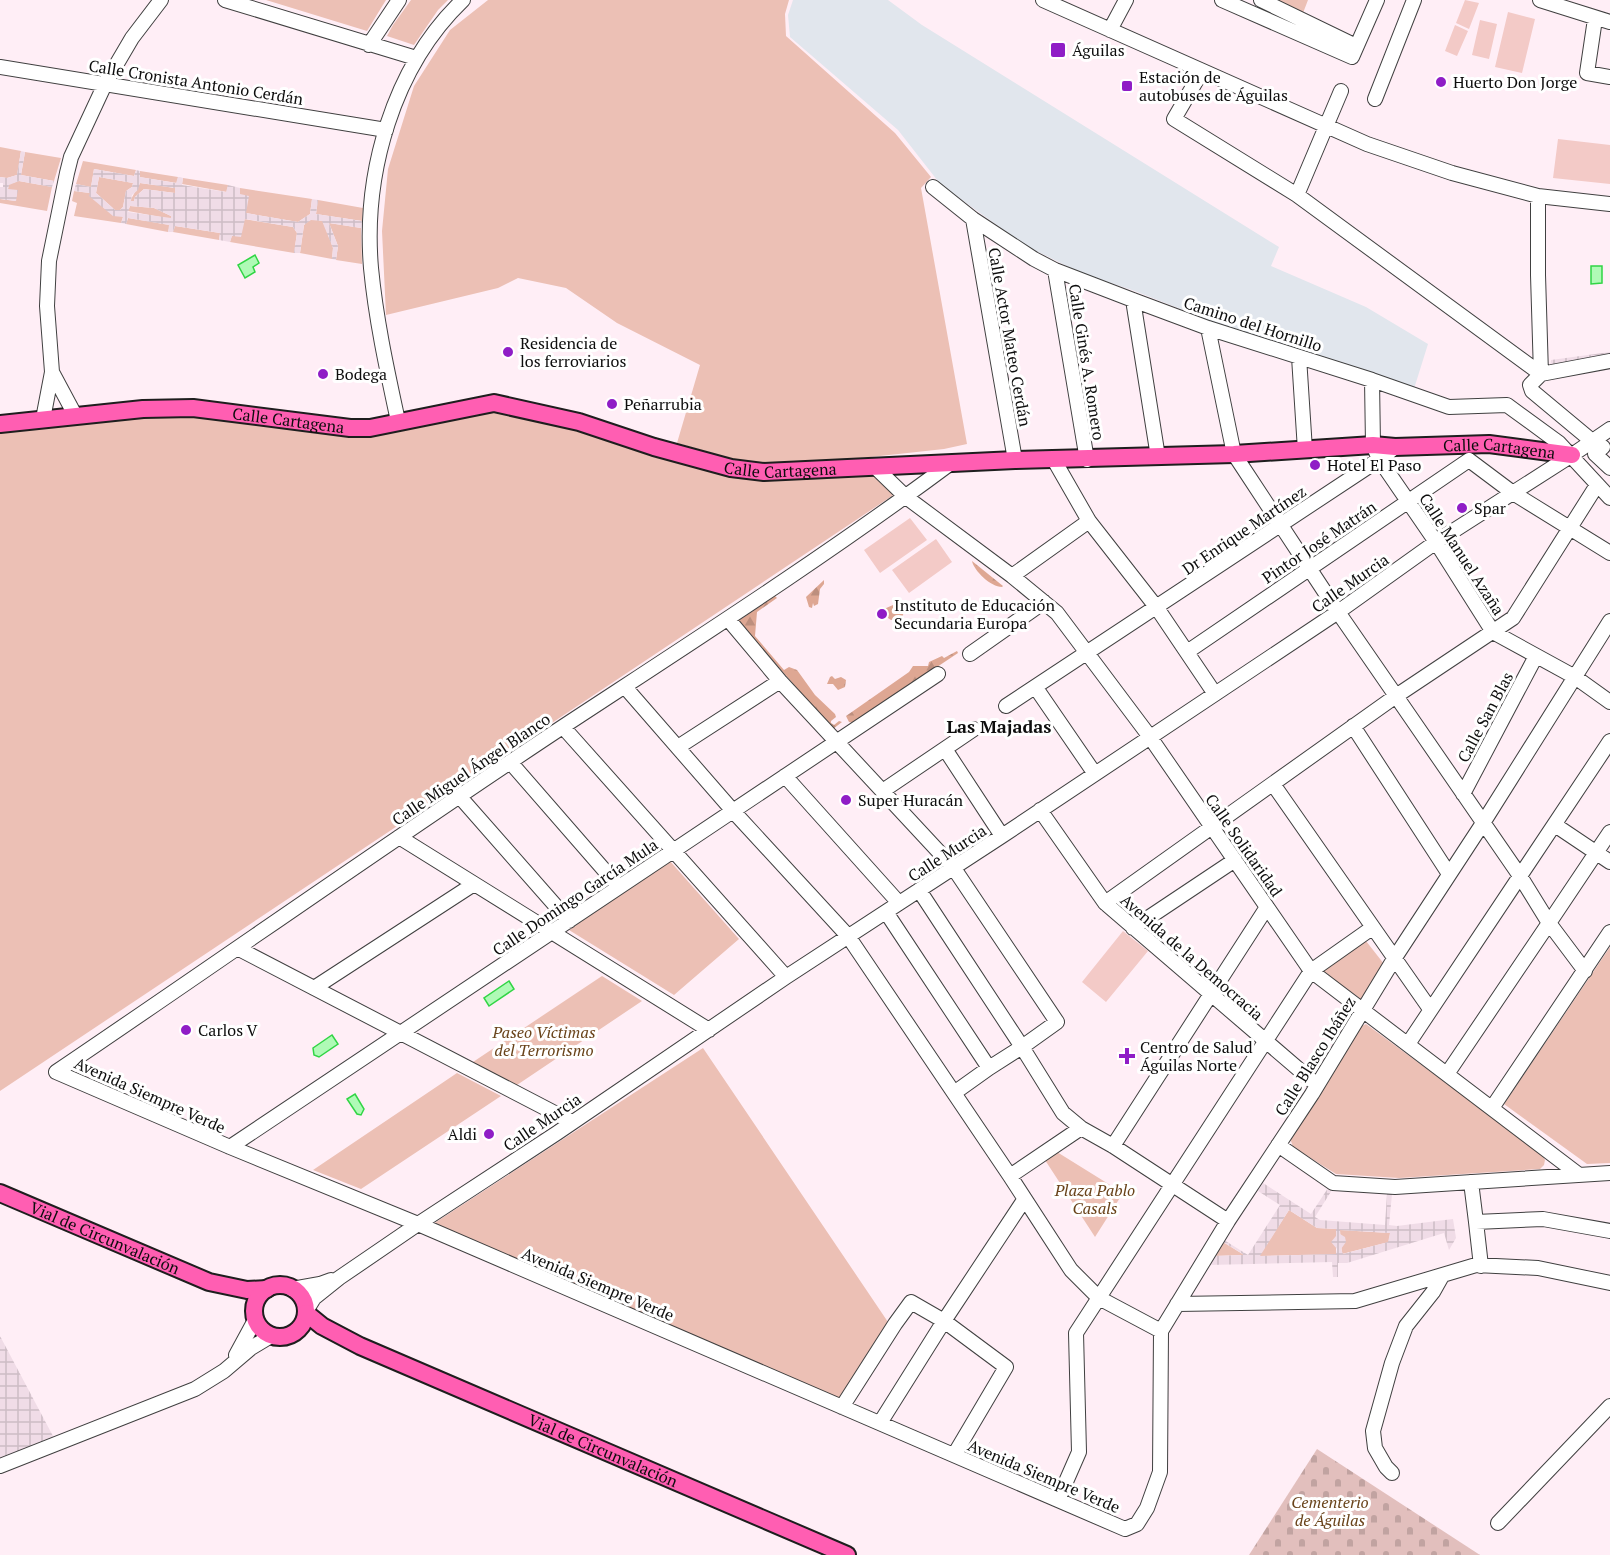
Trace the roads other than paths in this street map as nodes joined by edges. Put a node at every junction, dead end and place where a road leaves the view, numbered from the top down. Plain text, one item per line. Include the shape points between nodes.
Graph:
1 (161, 0) edge
2 (225, 0) edge
3 (399, 0) edge
4 (463, 0) edge
5 (1043, 0) edge
6 (1126, 0) edge
7 (1222, 0) edge
8 (1261, 0) edge
9 (1377, 0) edge
10 (1414, 0) edge
11 (1540, 0) edge
12 (1595, 19) junction
13 (1610, 22) edge
14 (1110, 30) junction
15 (369, 45) junction
16 (1356, 46) junction
17 (416, 58) junction
18 (0, 67) edge
19 (1202, 71) junction
20 (1610, 77) edge
21 (105, 84) junction
22 (1341, 91) dead end
23 (1375, 99) dead end
24 (1326, 124) junction
25 (386, 130) junction
26 (933, 187) dead end
27 (1297, 195) junction
28 (1538, 196) junction
29 (1610, 204) edge
30 (973, 219) junction
31 (1055, 270) junction
32 (1132, 300) junction
33 (1208, 328) junction
34 (1299, 357) junction
35 (1610, 361) edge
36 (52, 372) junction
37 (1541, 374) junction
38 (1372, 380) junction
39 (75, 415) junction
40 (42, 419) junction
41 (398, 421) junction
42 (0, 424) edge
43 (1610, 429) edge
44 (1598, 444) junction
45 (1305, 450) junction
46 (1376, 452) junction
47 (1472, 453) junction
48 (1233, 454) junction
49 (1572, 455) junction
50 (1158, 457) junction
51 (1087, 459) junction
52 (1015, 460) junction
53 (1054, 460) junction
54 (951, 463) junction
55 (874, 466) junction
56 (1610, 468) edge
57 (1598, 485) junction
58 (1514, 493) junction
59 (906, 496) junction
60 (1610, 498) edge
61 (1409, 502) junction
62 (1089, 521) junction
63 (1282, 525) junction
64 (1570, 529) junction
65 (1436, 543) junction
66 (1610, 553) edge
67 (1310, 567) junction
68 (1012, 576) junction
69 (1044, 602) junction
70 (1157, 608) junction
71 (1338, 612) junction
72 (728, 619) junction
73 (1610, 621) edge
74 (1493, 632) junction
75 (1187, 652) junction
76 (970, 654) dead end
77 (1086, 654) junction
78 (1536, 656) junction
79 (938, 674) dead end
80 (1575, 677) junction
81 (780, 681) junction
82 (625, 687) junction
83 (1036, 688) junction
84 (1215, 694) junction
85 (1396, 696) junction
86 (1610, 702) edge
87 (1006, 706) dead end
88 (1353, 726) junction
89 (563, 727) junction
90 (974, 729) dead end
91 (1150, 737) junction
92 (838, 741) junction
93 (1610, 741) edge
94 (678, 747) junction
95 (945, 749) junction
96 (511, 763) junction
97 (1095, 774) junction
98 (785, 776) junction
99 (1273, 784) junction
100 (884, 790) junction
101 (1463, 794) junction
102 (460, 796) junction
103 (1040, 810) junction
104 (733, 811) junction
105 (1483, 823) junction
106 (1555, 825) junction
107 (1212, 828) junction
108 (1610, 831) edge
109 (1002, 836) junction
110 (399, 837) junction
111 (672, 852) junction
112 (1596, 852) junction
113 (1235, 860) junction
114 (1610, 862) edge
115 (953, 867) junction
116 (1449, 874) junction
117 (1520, 876) junction
118 (474, 884) junction
119 (619, 887) junction
120 (919, 890) junction
121 (899, 903) junction
122 (1105, 903) junction
123 (1267, 907) junction
124 (886, 912) junction
125 (569, 921) junction
126 (1549, 923) junction
127 (1372, 927) junction
128 (1133, 928) junction
129 (551, 932) junction
130 (1610, 932) edge
131 (848, 936) junction
132 (239, 949) junction
133 (1394, 959) junction
134 (1311, 971) junction
135 (1585, 971) junction
136 (786, 977) junction
137 (314, 988) junction
138 (1211, 994) junction
139 (1430, 1009) junction
140 (1364, 1011) junction
141 (709, 1030) junction
142 (400, 1034) junction
143 (1264, 1041) junction
144 (1408, 1044) junction
145 (1022, 1047) junction
146 (989, 1068) junction
147 (56, 1072) joint
148 (1447, 1074) junction
149 (1317, 1085) junction
150 (954, 1093) junction
151 (1492, 1108) junction
152 (572, 1122) junction
153 (1081, 1128) junction
154 (1278, 1145) junction
155 (1113, 1146) junction
156 (230, 1147) junction
157 (1610, 1173) edge
158 (1578, 1174) junction
159 (1010, 1176) junction
160 (1472, 1182) junction
161 (1172, 1184) junction
162 (0, 1194) edge
163 (1024, 1200) junction
164 (1228, 1221) junction
165 (1476, 1222) junction
166 (418, 1224) junction
167 (1610, 1231) edge
168 (1481, 1266) junction
169 (1442, 1275) junction
170 (339, 1278) junction
171 (209, 1281) junction
172 (1610, 1283) edge
173 (267, 1289) junction
174 (292, 1289) junction
175 (1099, 1298) junction
176 (1177, 1304) junction
177 (306, 1312) junction
178 (255, 1319) junction
179 (944, 1321) junction
180 (1161, 1331) junction
181 (294, 1332) junction
182 (271, 1336) junction
183 (360, 1346) junction
184 (224, 1371) junction
185 (1610, 1406) edge
186 (842, 1407) junction
187 (880, 1423) junction
188 (954, 1455) junction
189 (0, 1466) edge
190 (1392, 1473) dead end
191 (1058, 1500) junction
192 (1498, 1523) dead end
193 (847, 1555) edge

1 - 21 street via 132,38
2 - 15 street
3 - 15 street
4 - 17 street
5 - 14 street
6 - 14 street
7 - 16 street via 1352,57
8 - 16 street
9 - 16 street
10 - 23 street
11 - 12 street
12 - 13 street
12 - 20 street via 1587,73
14 - 19 street
15 - 17 street
17 - 25 street via 398,93
18 - 21 street, Calle Cronista Antonio Cerdán
19 - 24 street
19 - 27 street via 1174,119
21 - 25 street, Calle Cronista Antonio Cerdán
21 - 36 street via 71,157 49,261 47,306
22 - 24 street
24 - 27 street
24 - 28 street via 1408,159
25 - 41 street via 371,212 371,267
26 - 30 street, Camino del Hornillo
27 - 37 street
28 - 29 street
28 - 37 street
30 - 31 street, Camino del Hornillo
30 - 52 street, Calle Actor Mateo Cerdán
31 - 32 street, Camino del Hornillo
31 - 51 street, Calle Ginés A. Romero
32 - 33 street, Camino del Hornillo
32 - 50 street
33 - 34 street, Camino del Hornillo
33 - 48 street
34 - 38 street, Camino del Hornillo
34 - 45 street
35 - 37 street
36 - 39 street
36 - 40 street
37 - 44 street via 1530,385 1532,391
38 - 46 street
38 - 49 street, Camino del Hornillo via 1449,407 1507,405
39 - 40 main road, Calle Cartagena
39 - 41 main road, Calle Cartagena via 193,408 350,428
40 - 42 main road, Calle Cartagena
41 - 55 main road, Calle Cartagena via 494,403 579,422 739,470
43 - 44 street, Calle Murcia
44 - 49 street, Calle Murcia
44 - 56 street via 1595,454
45 - 46 main road, Calle Cartagena
45 - 48 main road, Calle Cartagena
46 - 47 main road, Calle Cartagena via 1395,447
46 - 61 street, Calle Manuel Azaña
46 - 63 street, Dr Enrique Martínez
47 - 49 main road, Calle Cartagena via 1489,444
47 - 58 street
47 - 61 street, Pintor José Matrán
48 - 50 main road, Calle Cartagena
48 - 63 street
49 - 57 street, Camino del Hornillo
49 - 58 street, Calle Murcia
50 - 51 main road, Calle Cartagena
51 - 53 main road, Calle Cartagena
52 - 53 main road, Calle Cartagena
52 - 54 main road, Calle Cartagena
53 - 62 street
54 - 55 main road, Calle Cartagena
54 - 59 street, Calle Miguel Ángel Blanco
55 - 59 street, Calle Solidaridad
57 - 60 street, Camino del Hornillo
57 - 64 street
58 - 64 street
58 - 65 street, Calle Murcia
59 - 68 street, Calle Solidaridad
59 - 72 street, Calle Miguel Ángel Blanco
61 - 65 street, Calle Manuel Azaña
61 - 67 street, Pintor José Matrán
62 - 68 street
62 - 70 street
63 - 67 street
63 - 70 street, Dr Enrique Martínez
64 - 66 street
64 - 74 street via 1513,618
65 - 71 street, Calle Murcia
65 - 74 street, Calle Manuel Azaña
67 - 71 street
67 - 75 street, Pintor José Matrán
68 - 69 street, Calle Solidaridad
69 - 76 street
69 - 77 street, Calle Solidaridad
70 - 75 street
70 - 77 street, Dr Enrique Martínez
71 - 84 street, Calle Murcia
71 - 85 street
72 - 81 street
72 - 82 street, Calle Miguel Ángel Blanco
73 - 80 street, Calle Blasco Ibáñez
74 - 78 street, Calle Manuel Azaña
74 - 85 street
75 - 84 street
77 - 83 street, Dr Enrique Martínez
77 - 91 street, Calle Solidaridad
78 - 80 street, Calle Manuel Azaña
78 - 101 street, Calle San Blas
79 - 92 street, Calle Domingo García Mula
80 - 86 street, Calle Manuel Azaña
80 - 105 street, Calle Blasco Ibáñez
81 - 92 street
81 - 94 street
82 - 89 street, Calle Miguel Ángel Blanco
82 - 94 street
83 - 87 street, Dr Enrique Martínez
83 - 97 street
84 - 91 street, Calle Murcia
85 - 88 street
85 - 101 street
88 - 99 street
88 - 116 street
89 - 96 street, Calle Miguel Ángel Blanco
89 - 111 street
90 - 95 street
91 - 97 street, Calle Murcia
91 - 107 street, Calle Solidaridad
92 - 98 street, Calle Domingo García Mula
92 - 100 street
93 - 106 street
94 - 104 street
95 - 100 street
95 - 109 street
96 - 102 street, Calle Miguel Ángel Blanco
96 - 119 street
97 - 103 street, Calle Murcia
98 - 104 street, Calle Domingo García Mula
98 - 121 street
99 - 107 street
99 - 127 street
100 - 115 street
101 - 105 street
102 - 110 street, Calle Miguel Ángel Blanco
102 - 125 street
103 - 109 street, Calle Murcia
103 - 122 street, Avenida de la Democracia
104 - 111 street, Calle Domingo García Mula
104 - 131 street
105 - 116 street, Calle Blasco Ibáñez
105 - 117 street
106 - 112 street
106 - 117 street
107 - 113 street, Calle Solidaridad
107 - 122 street
108 - 112 street
109 - 115 street, Calle Murcia
110 - 118 street
110 - 132 street, Calle Miguel Ángel Blanco
111 - 119 street, Calle Domingo García Mula
111 - 136 street
112 - 114 street
112 - 126 street
113 - 123 street, Calle Solidaridad
113 - 128 street
115 - 120 street, Calle Murcia
115 - 145 street via 1057,1022
116 - 133 street, Calle Blasco Ibáñez
117 - 126 street
117 - 139 street
118 - 129 street
118 - 137 street
119 - 125 street, Calle Domingo García Mula
120 - 121 street, Calle Murcia
120 - 145 street
121 - 124 street, Calle Murcia
122 - 128 street, Avenida de la Democracia
123 - 134 street, Calle Solidaridad
123 - 138 street
124 - 131 street, Calle Murcia
124 - 146 street
125 - 129 street, Calle Domingo García Mula
126 - 135 street
126 - 148 street
127 - 133 street
127 - 134 street
128 - 138 street, Avenida de la Democracia
129 - 141 street
129 - 142 street, Calle Domingo García Mula
130 - 135 street
131 - 136 street, Calle Murcia
131 - 150 street
132 - 137 street
132 - 147 street, Calle Miguel Ángel Blanco
133 - 139 street
133 - 140 street, Calle Blasco Ibáñez
134 - 140 street, Calle Solidaridad
134 - 143 street
135 - 151 street
136 - 141 street, Calle Murcia
137 - 142 street
138 - 143 street, Avenida de la Democracia
138 - 155 street
139 - 144 street
140 - 144 street, Calle Solidaridad
140 - 149 street, Calle Blasco Ibáñez
141 - 152 street, Calle Murcia
142 - 152 street
142 - 156 street, Calle Domingo García Mula
143 - 149 street, Avenida de la Democracia
143 - 161 street
144 - 148 street, Calle Solidaridad
145 - 146 street
145 - 153 street via 1063,1113
146 - 150 street
147 - 156 street, Avenida Siempre Verde
148 - 151 street, Calle Solidaridad
149 - 154 street, Calle Blasco Ibáñez
150 - 159 street
151 - 158 street, Calle Solidaridad
152 - 166 street, Calle Murcia
153 - 155 street
153 - 159 street
154 - 160 street via 1333,1183 1395,1188
154 - 164 street, Calle Blasco Ibáñez
155 - 161 street
156 - 166 street, Avenida Siempre Verde
157 - 158 street
158 - 160 street
159 - 163 street
160 - 165 street
161 - 164 street
161 - 175 street
162 - 171 main road, Vial de Circunvalación
163 - 175 street via 1071,1270
163 - 179 street
164 - 176 street, Calle Blasco Ibáñez
165 - 167 street via 1543,1219
165 - 168 street
166 - 170 street, Calle Murcia
166 - 186 street, Avenida Siempre Verde
168 - 169 street
168 - 172 street via 1538,1268
169 - 176 street via 1355,1301
169 - 190 street via 1406,1326 1373,1431 1375,1448
170 - 174 street, Calle Murcia
170 - 177 street, Calle Murcia via 314,1298
171 - 173 main road, Vial de Circunvalación via 247,1290
171 - 178 main road, Vial de Circunvalación via 241,1301
173 - 174 main road
173 - 178 main road via 256,1302
174 - 177 main road via 302,1298
175 - 180 street
175 - 191 street via 1076,1333 1078,1452
176 - 180 street, Calle Blasco Ibáñez
177 - 181 main road via 302,1325
177 - 183 main road, Vial de Circunvalación via 322,1326
178 - 182 main road
178 - 184 street via 243,1346
179 - 186 street via 910,1302
179 - 187 street
179 - 188 street via 1006,1367
180 - 191 street, Avenida Siempre Verde via 1160,1472 1147,1508 1137,1524 1125,1529
181 - 182 main road via 284,1337
181 - 183 main road, Vial de Circunvalación via 314,1333
182 - 184 street
183 - 193 main road, Vial de Circunvalación
184 - 189 street via 195,1389
185 - 192 street
186 - 187 street, Avenida Siempre Verde
187 - 188 street, Avenida Siempre Verde
188 - 191 street, Avenida Siempre Verde

